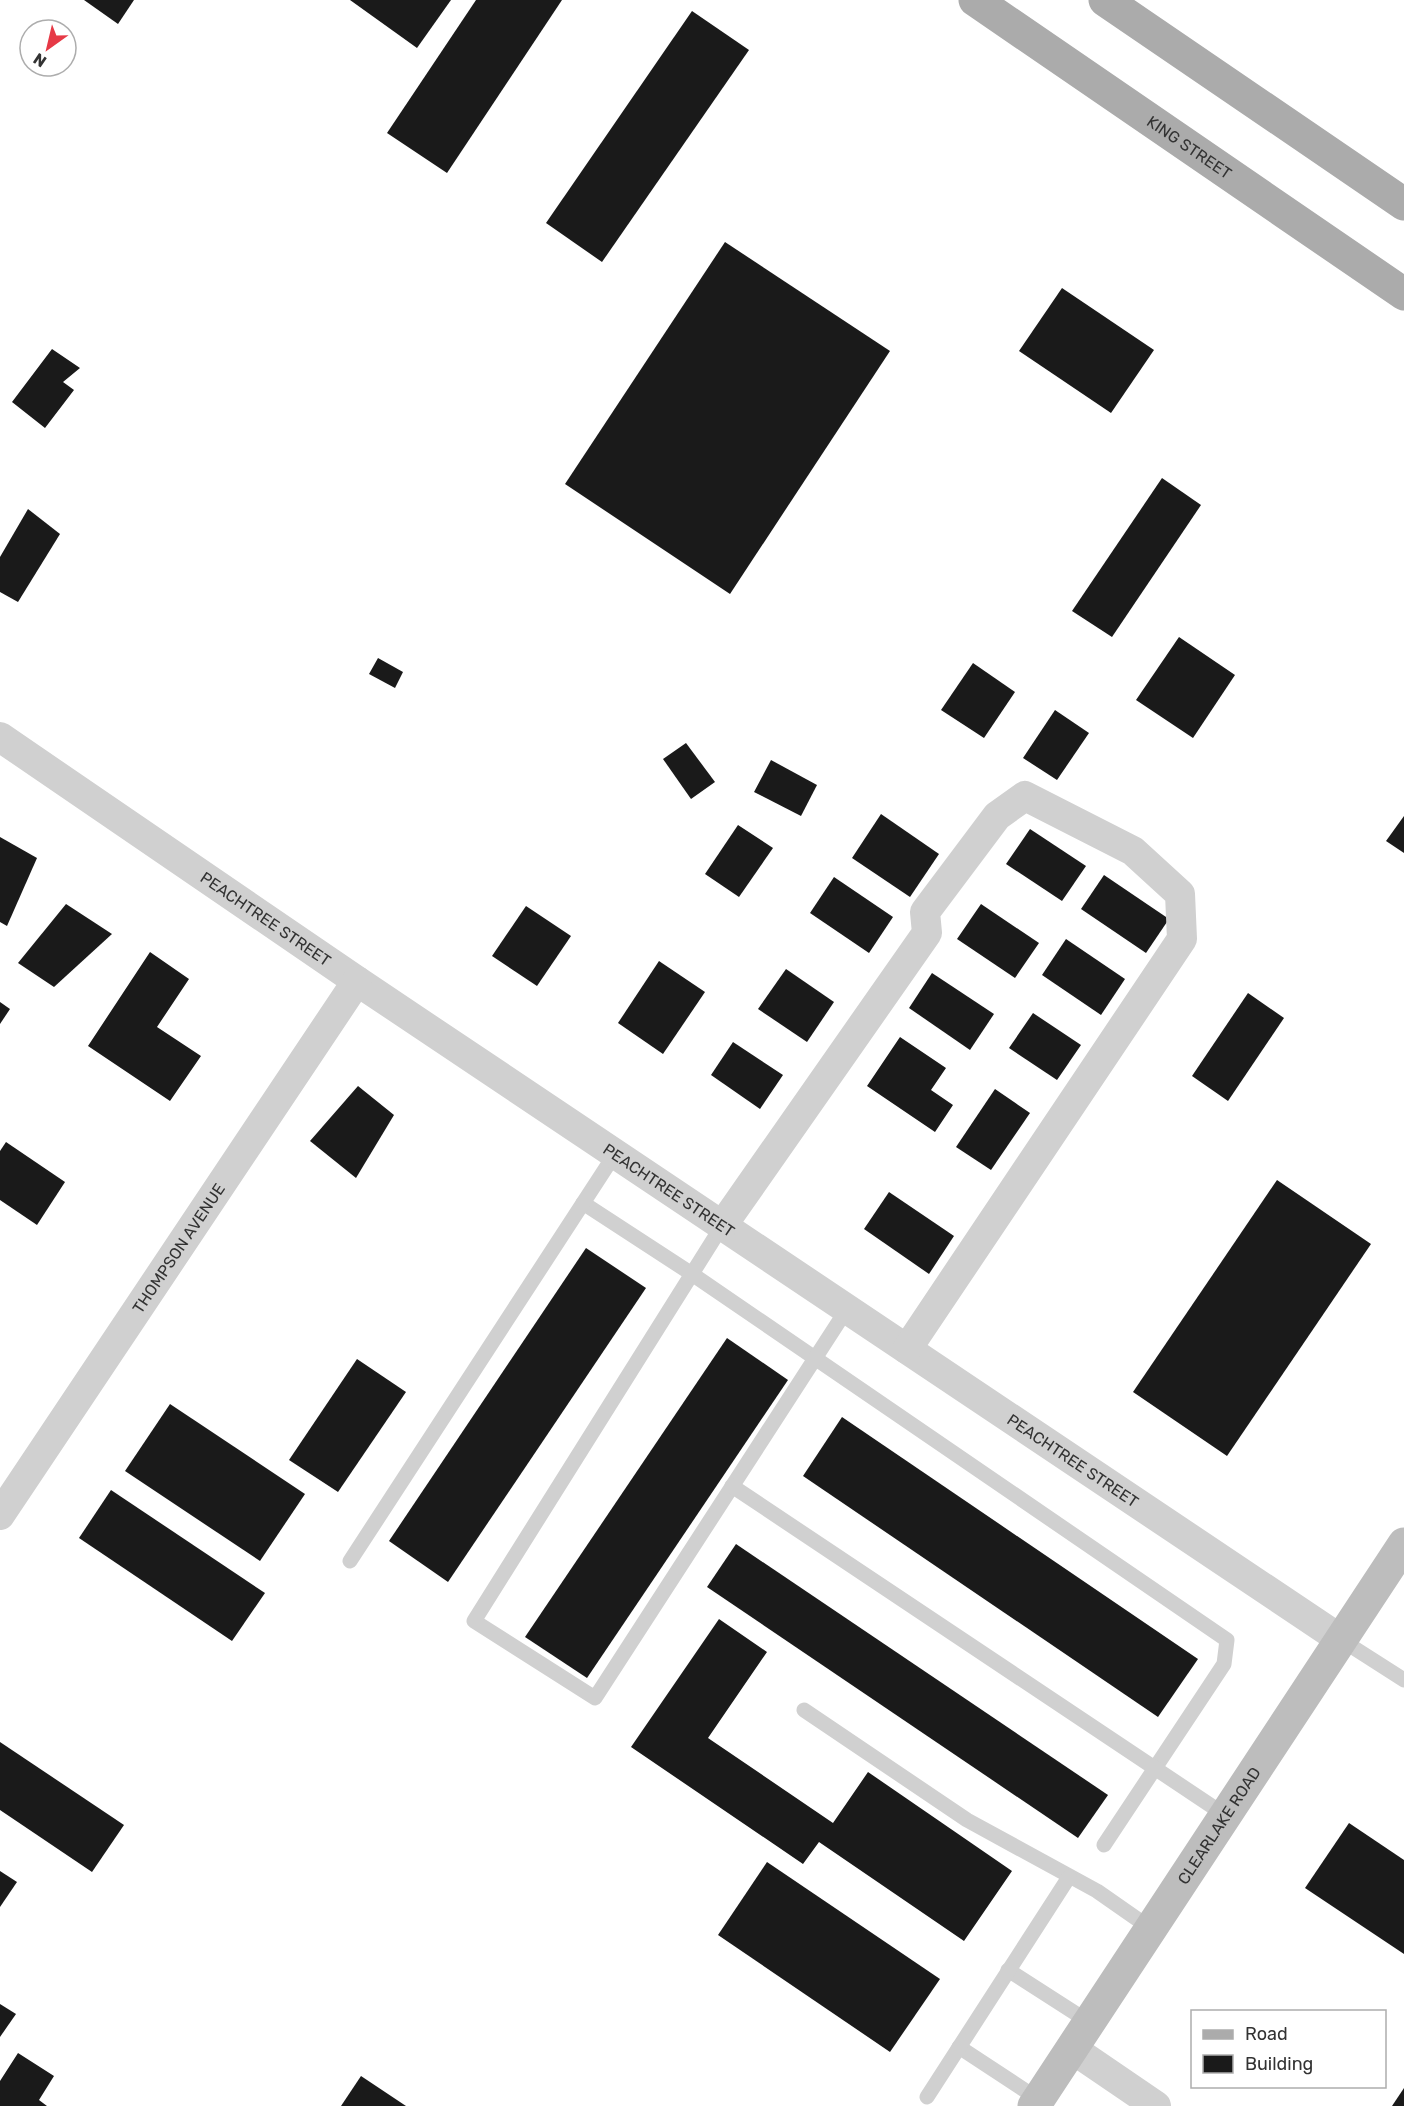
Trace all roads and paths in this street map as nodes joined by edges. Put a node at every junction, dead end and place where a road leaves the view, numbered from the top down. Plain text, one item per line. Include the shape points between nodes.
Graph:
1 (975, 0) edge
2 (1105, 0) edge
3 (1404, 204) edge
4 (1404, 294) edge
5 (0, 737) edge
6 (357, 981) junction
7 (615, 1154) junction
8 (583, 1203) junction
9 (722, 1226) junction
10 (692, 1274) junction
11 (847, 1310) junction
12 (907, 1349) junction
13 (814, 1360) junction
14 (732, 1486) junction
15 (0, 1515) edge
16 (1404, 1544) edge
17 (350, 1561) dead end
18 (1340, 1639) junction
19 (1404, 1680) edge
20 (804, 1710) dead end
21 (1156, 1769) junction
22 (1225, 1815) junction
23 (1104, 1845) dead end
24 (1069, 1877) junction
25 (1150, 1928) junction
26 (1008, 1970) junction
27 (1080, 2035) junction
28 (959, 2047) junction
29 (927, 2097) dead end
30 (1036, 2102) edge
31 (1156, 2106) edge

1 - 4 main road, KING STREET
2 - 3 main road
5 - 6 street, PEACHTREE STREET
6 - 7 street, PEACHTREE STREET
6 - 15 street, THOMPSON AVENUE
7 - 8 lane
7 - 9 street, PEACHTREE STREET
8 - 10 lane
8 - 17 lane
9 - 10 lane
9 - 11 street, PEACHTREE STREET
9 - 12 street via 927,933 925,912 997,816 1025,796 1133,851 1180,894 1182,939
10 - 13 lane
10 - 14 lane via 474,1621 595,1698
11 - 12 street, PEACHTREE STREET
11 - 13 lane
12 - 18 street, PEACHTREE STREET
13 - 14 lane
13 - 21 lane via 1227,1640 1224,1664
14 - 21 lane
16 - 18 main road, CLEARLAKE ROAD
18 - 19 lane
18 - 22 main road, CLEARLAKE ROAD
20 - 24 lane via 967,1820
21 - 22 lane
21 - 23 lane
22 - 25 main road, CLEARLAKE ROAD
24 - 25 lane via 1097,1891
24 - 26 lane
25 - 27 main road, CLEARLAKE ROAD
26 - 27 lane
26 - 28 lane
27 - 30 main road, CLEARLAKE ROAD
27 - 31 street
28 - 29 lane
28 - 30 lane

